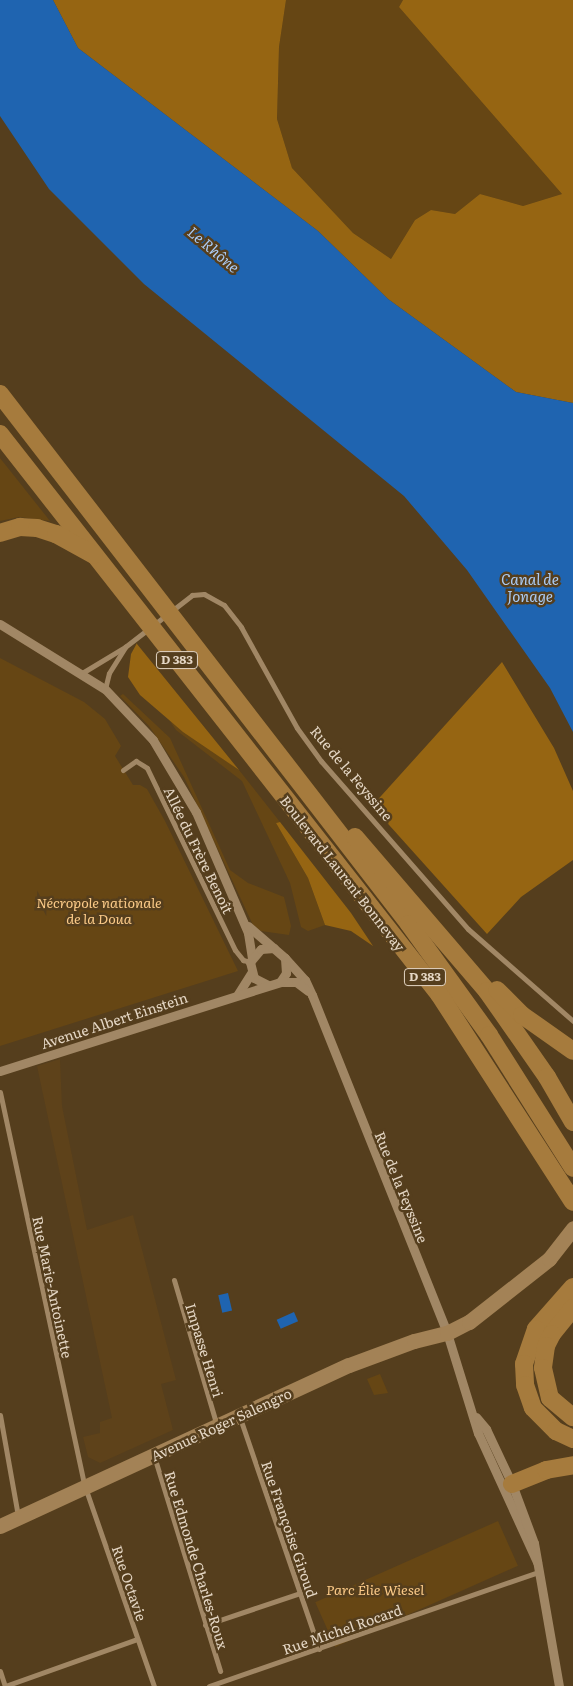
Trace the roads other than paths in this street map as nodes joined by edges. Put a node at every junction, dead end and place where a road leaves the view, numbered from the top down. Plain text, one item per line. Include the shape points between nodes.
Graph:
1 (0, 394) edge
2 (0, 434) edge
3 (0, 533) edge
4 (95, 556) junction
5 (0, 624) edge
6 (125, 647) junction
7 (82, 673) junction
8 (105, 689) junction
9 (271, 746) junction
10 (123, 770) dead end
11 (241, 916) junction
12 (274, 948) junction
13 (458, 956) junction
14 (285, 958) junction
15 (251, 960) junction
16 (251, 972) junction
17 (280, 982) junction
18 (268, 985) junction
19 (237, 994) junction
20 (312, 995) junction
21 (573, 1021) edge
22 (573, 1051) edge
23 (0, 1072) edge
24 (0, 1092) edge
25 (573, 1122) edge
26 (573, 1168) edge
27 (573, 1202) edge
28 (573, 1228) edge
29 (174, 1280) dead end
30 (573, 1287) edge
31 (573, 1308) edge
32 (446, 1333) junction
33 (0, 1415) edge
34 (239, 1416) junction
35 (573, 1417) edge
36 (217, 1426) junction
37 (573, 1439) edge
38 (154, 1455) junction
39 (573, 1464) edge
40 (506, 1484) junction
41 (85, 1487) junction
42 (18, 1518) junction
43 (0, 1526) edge
44 (539, 1572) junction
45 (300, 1592) junction
46 (205, 1626) junction
47 (137, 1639) junction
48 (319, 1649) junction
49 (0, 1671) edge
50 (220, 1671) dead end
51 (5, 1686) edge
52 (154, 1686) edge
53 (209, 1686) edge
54 (559, 1686) edge

1 - 9 highway, Boulevard Laurent Bonnevay / D 383
2 - 4 highway, Boulevard Laurent Bonnevay
3 - 4 highway via 20,527 37,528 56,534
4 - 27 highway, Boulevard Laurent Bonnevay / D 383 via 439,994
5 - 7 street
6 - 7 street, Rue de la Feyssine
6 - 8 street, Rue de la Feyssine via 109,673
6 - 21 street, Rue de la Feyssine via 183,600 204,594 233,613 296,728 322,761 468,929
7 - 8 street
8 - 11 street via 166,758 196,812
9 - 13 highway via 287,756
9 - 26 highway, Boulevard Laurent Bonnevay / D 383 via 455,986
10 - 15 street, Allée du Frère Benoît via 136,761 147,768 235,950 243,960
11 - 12 street via 257,937
11 - 15 street via 251,942
12 - 14 street
12 - 15 street via 261,949
13 - 22 highway via 474,964 522,1015
13 - 25 highway via 524,1042
14 - 17 street via 286,973
14 - 20 street, Rue de la Feyssine via 305,980
15 - 16 street
16 - 18 street via 257,982
16 - 19 street
17 - 18 street
17 - 20 street via 296,982
18 - 19 street, Avenue Albert Einstein
19 - 23 street, Avenue Albert Einstein
20 - 32 street, Rue de la Feyssine
24 - 41 street, Rue Marie-Antoinette
28 - 32 main road, Avenue Roger Salengro via 549,1259 494,1305
29 - 36 street, Impasse Henri
30 - 37 highway via 546,1314 526,1353 525,1384 538,1414 556,1431
31 - 35 highway via 552,1334 544,1354 544,1383 554,1404
32 - 34 main road, Avenue Roger Salengro via 349,1365
32 - 40 street, Rue de la Feyssine via 476,1417 486,1429
33 - 42 street
34 - 36 main road, Avenue Roger Salengro
34 - 45 street, Rue Françoise Giroud
36 - 38 main road, Avenue Roger Salengro
38 - 41 main road, Avenue Roger Salengro
38 - 46 street, Rue Edmonde Charles-Roux
39 - 40 highway
40 - 44 street, Rue de la Feyssine via 530,1530
41 - 42 main road, Avenue Roger Salengro
41 - 47 street, Rue Octavie
42 - 43 main road, Avenue Roger Salengro
44 - 48 street, Rue Michel Rocard
44 - 54 street, Rue de la Feyssine
45 - 46 street
45 - 48 street, Rue Françoise Giroud
46 - 50 street, Rue Edmonde Charles-Roux
47 - 51 street
47 - 52 street, Rue Octavie
48 - 53 street, Rue Michel Rocard
49 - 51 street

